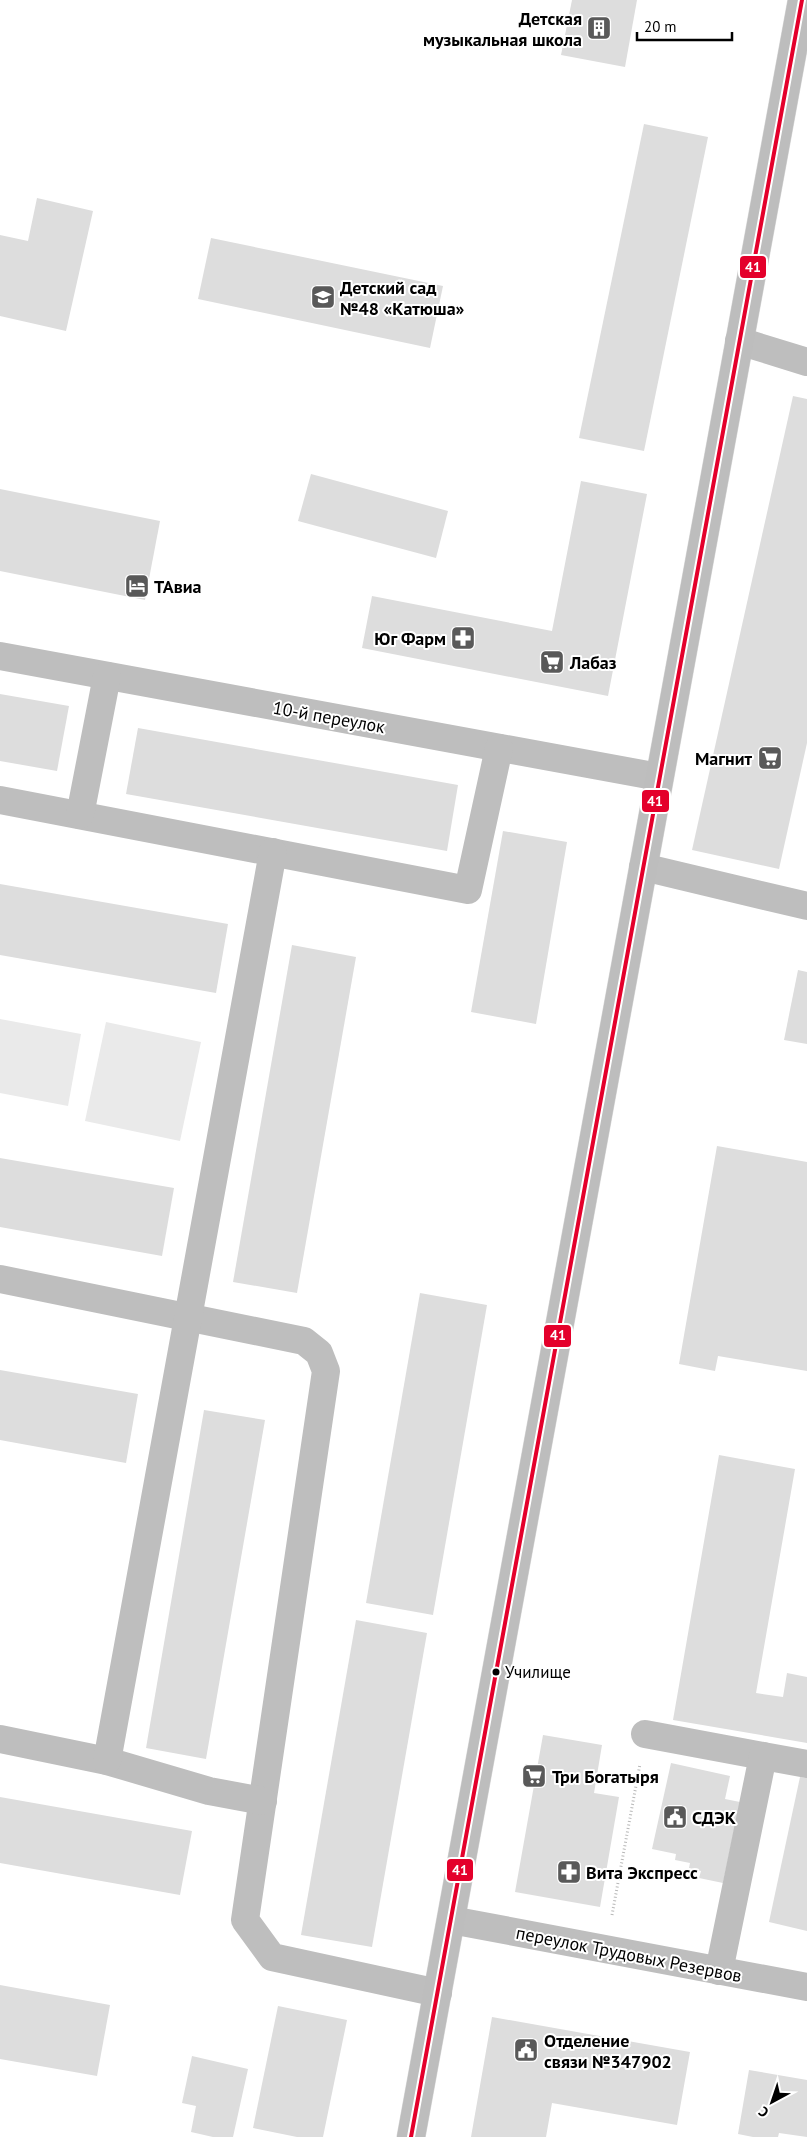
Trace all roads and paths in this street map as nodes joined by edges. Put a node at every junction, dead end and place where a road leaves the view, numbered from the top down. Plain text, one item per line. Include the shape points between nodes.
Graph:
1 (802, 0) edge
2 (739, 342) junction
3 (807, 362) edge
4 (0, 656) edge
5 (106, 676) junction
6 (500, 748) junction
7 (659, 777) junction
8 (0, 800) edge
9 (80, 815) junction
10 (273, 852) junction
11 (643, 866) junction
12 (807, 906) edge
13 (0, 1279) edge
14 (188, 1317) junction
15 (645, 1734) joint
16 (0, 1739) edge
17 (763, 1756) junction
18 (106, 1761) junction
19 (807, 1764) edge
20 (263, 1800) junction
21 (612, 1915) dead end
22 (451, 1920) junction
23 (719, 1971) junction
24 (807, 1987) edge
25 (438, 1993) junction
26 (411, 2137) edge

1 - 2 main road
2 - 3 street
2 - 7 main road
4 - 5 street, 10-й переулок
5 - 6 street, 10-й переулок
5 - 9 street
6 - 7 street, 10-й переулок
6 - 10 street via 468,890
7 - 11 main road
8 - 9 street
9 - 10 street
10 - 14 street
11 - 12 street
11 - 22 main road
13 - 14 street
14 - 18 street
14 - 20 street via 304,1341 318,1353 326,1371
15 - 17 street
15 - 21 path
16 - 18 street
17 - 19 street
17 - 23 street
18 - 20 street via 209,1791
20 - 25 street via 245,1920 272,1957
22 - 23 street, переулок Трудовых Резервов
22 - 25 main road
23 - 24 street, переулок Трудовых Резервов
25 - 26 main road

